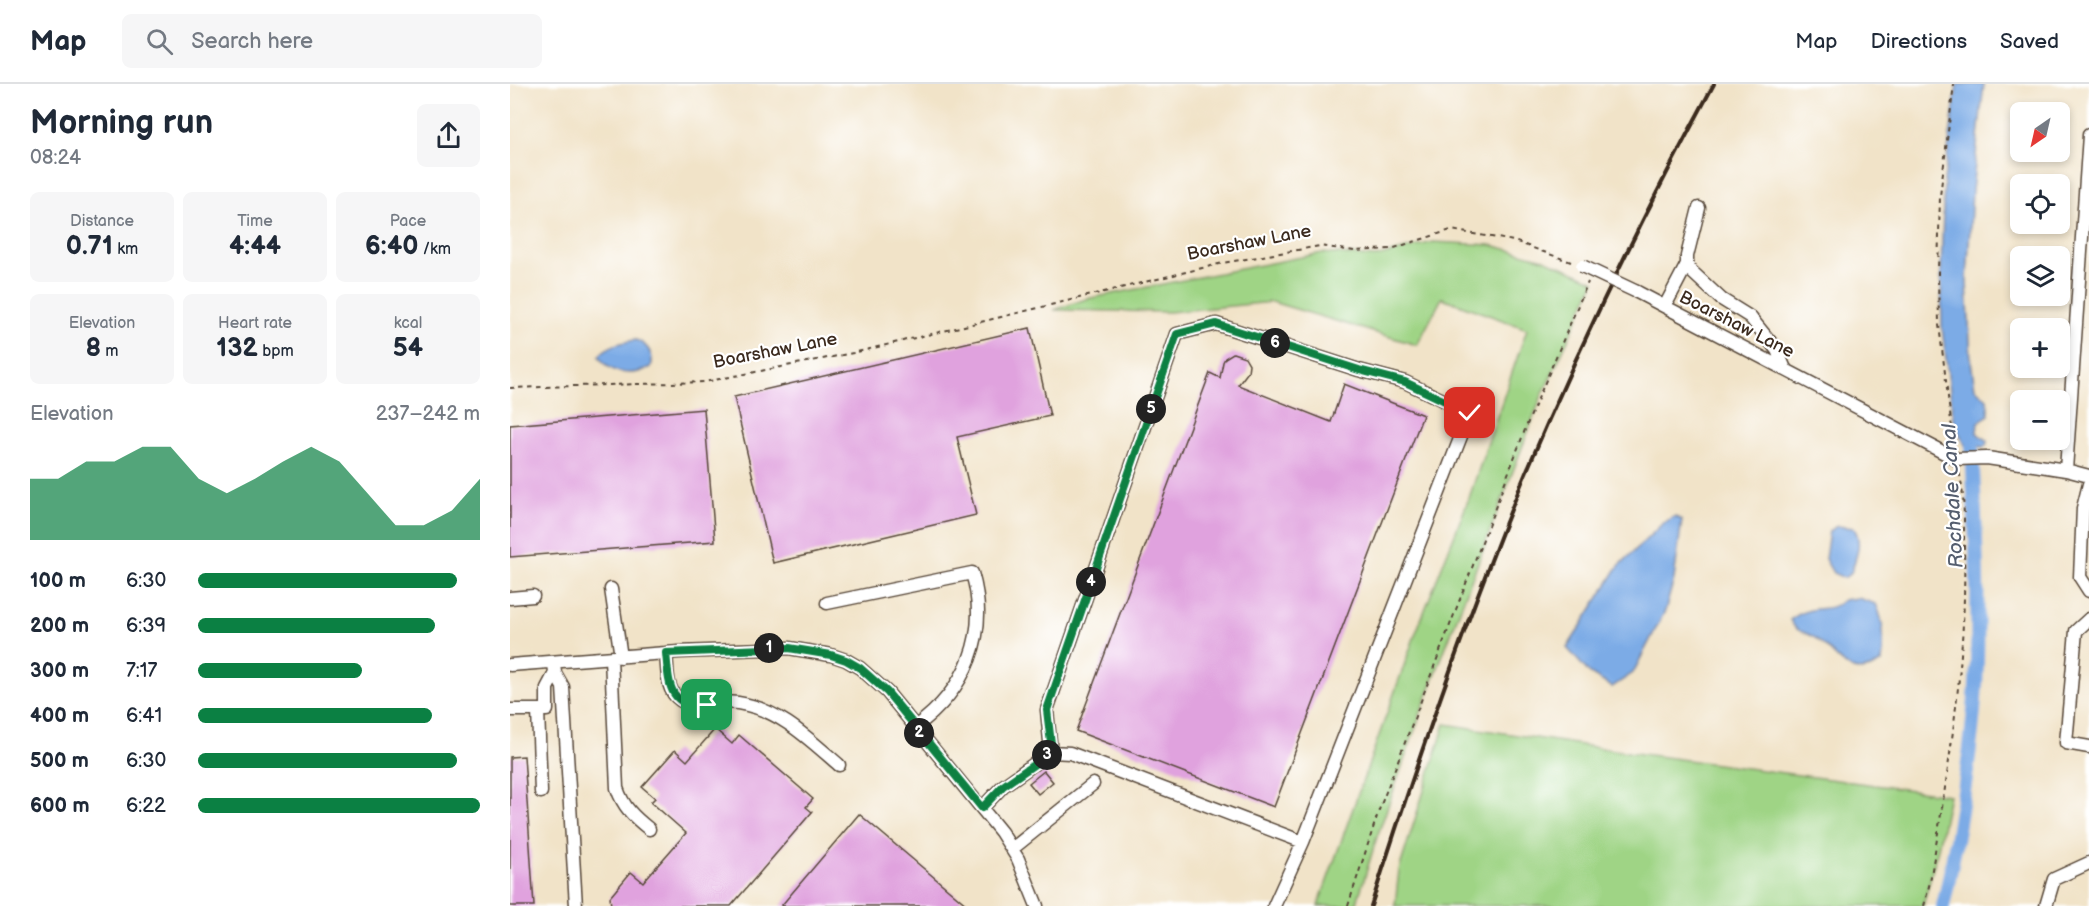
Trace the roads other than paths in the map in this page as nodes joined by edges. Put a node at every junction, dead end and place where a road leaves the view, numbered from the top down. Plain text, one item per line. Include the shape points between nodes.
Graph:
1 (2089, 135) edge
2 (1699, 208) dead end
3 (1688, 264) junction
4 (1587, 268) road end
5 (1665, 306) junction
6 (1785, 369) junction
7 (2066, 470) junction
8 (2089, 476) edge
9 (2089, 484) edge
10 (611, 589) dead end
11 (2089, 591) edge
12 (533, 596) dead end
13 (510, 598) edge
14 (827, 603) dead end
15 (2089, 619) edge
16 (666, 653) junction
17 (616, 657) junction
18 (510, 665) edge
19 (554, 668) junction
20 (564, 709) junction
21 (510, 710) edge
22 (542, 710) junction
23 (915, 727) junction
24 (2089, 747) edge
25 (1052, 752) junction
26 (839, 765) dead end
27 (1093, 784) dead end
28 (541, 792) dead end
29 (982, 808) junction
30 (649, 830) dead end
31 (1303, 842) junction
32 (1012, 849) junction
33 (2089, 863) edge
34 (576, 906) edge
35 (1037, 906) edge
36 (1274, 906) edge
37 (2046, 906) edge

1 - 7 street
2 - 3 street
3 - 5 street
3 - 6 street via 1721,299 1757,324 1777,350
4 - 5 street, Boarshaw Lane, bridge
5 - 6 street, Boarshaw Lane
6 - 7 street, Boarshaw Lane via 1959,460 1987,458
7 - 8 street
9 - 11 street via 2083,508 2080,577
10 - 17 street
12 - 13 street
14 - 23 street via 972,573 978,619 969,658 949,696
15 - 24 street via 2076,631 2066,743
16 - 17 street
16 - 23 street via 789,648 831,655 860,668 873,679
16 - 26 street via 669,687 679,700 696,706 729,702 766,710 806,736
17 - 19 street
17 - 30 street via 617,788 627,810
18 - 19 street
19 - 20 street via 563,687
19 - 22 street
20 - 22 street
20 - 34 street
21 - 22 street
22 - 28 street
23 - 29 street
25 - 29 street via 1003,786
25 - 31 street via 1070,753
25 - 31 street via 1047,710 1177,334 1216,324 1405,382 1470,413
27 - 32 street
29 - 32 street
31 - 36 street
32 - 35 street
33 - 37 street via 2054,879

